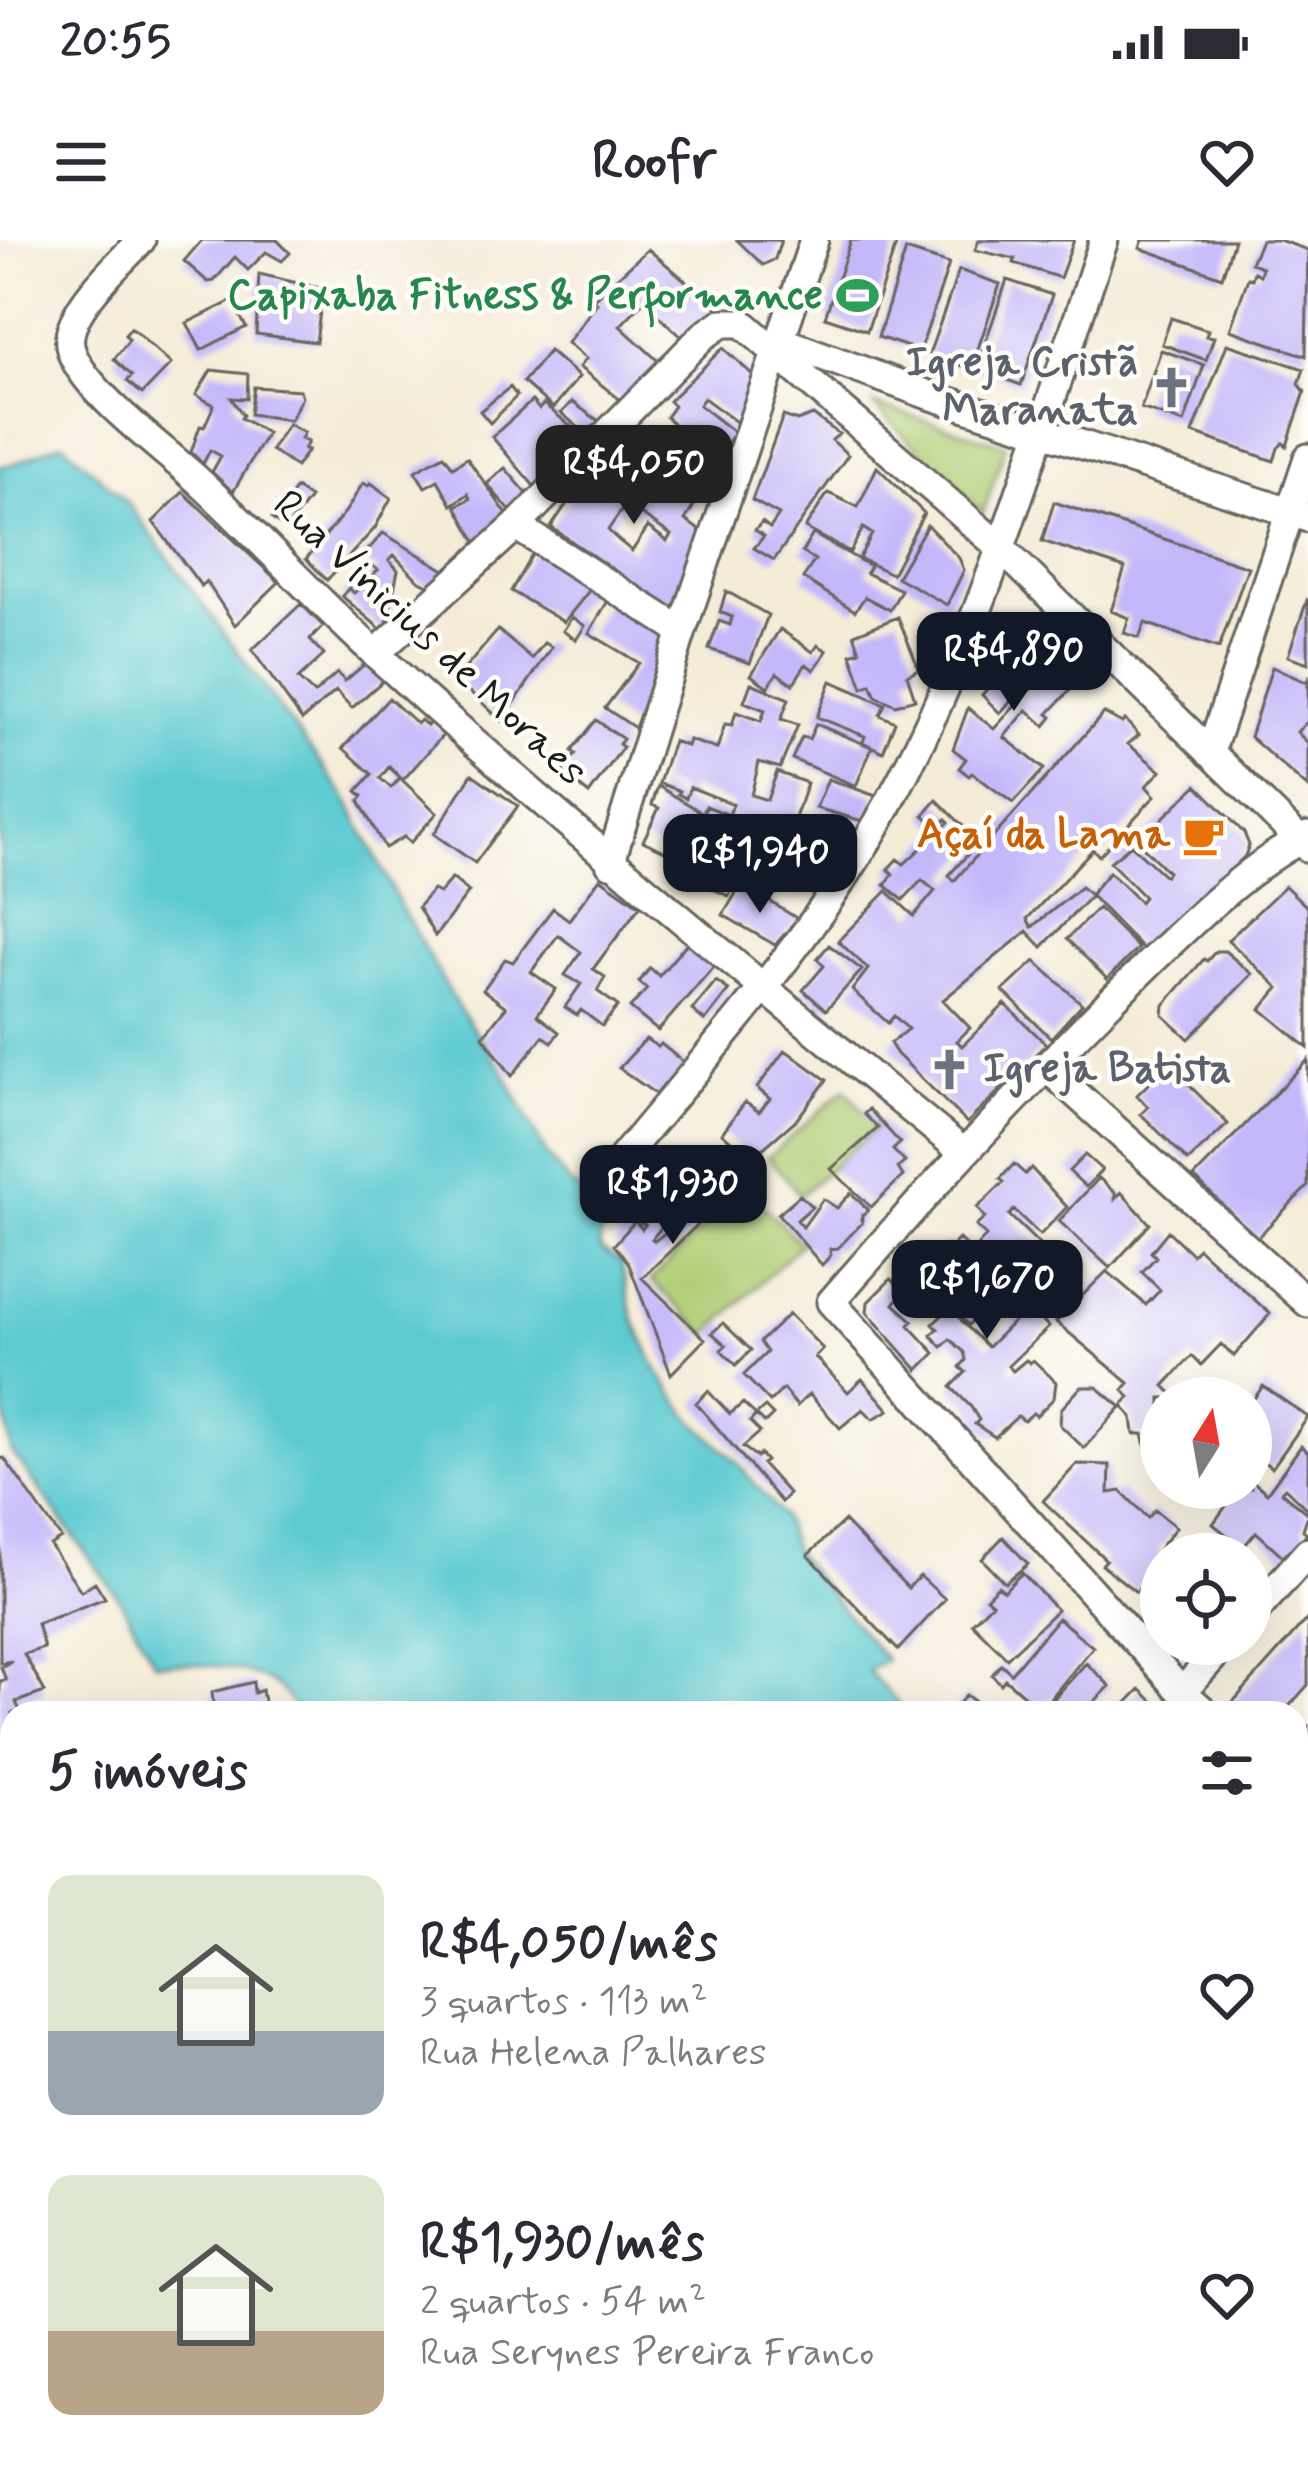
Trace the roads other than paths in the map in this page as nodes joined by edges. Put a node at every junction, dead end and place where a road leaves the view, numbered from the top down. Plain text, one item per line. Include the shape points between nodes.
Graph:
1 (141, 240) edge
2 (814, 240) edge
3 (1103, 240) edge
4 (777, 345) junction
5 (1039, 432) junction
6 (1308, 458) edge
7 (1299, 515) edge
8 (516, 526) junction
9 (1001, 548) junction
10 (682, 631) junction
11 (375, 654) junction
12 (1210, 753) junction
13 (1305, 841) edge
14 (610, 862) junction
15 (762, 987) junction
16 (1045, 1066) junction
17 (962, 1150) junction
18 (615, 1167) dead end
19 (1308, 1303) edge
20 (1308, 1552) edge
21 (1272, 1592) edge
22 (1207, 1665) edge
23 (1182, 1692) junction
24 (1192, 1701) edge

1 - 11 street, Rua Vinicius de Moraes via 73,321 69,346 80,370
2 - 4 street
3 - 5 street
4 - 5 street
4 - 8 street via 731,321 704,336
4 - 9 street
4 - 10 street
5 - 7 street
5 - 9 street
6 - 7 street
7 - 12 street
8 - 10 street
8 - 11 street
9 - 12 street
9 - 15 street via 888,805
10 - 14 street
11 - 14 street, Rua Vinicius de Moraes
12 - 13 street
13 - 16 street via 1176,937
14 - 15 street, Rua Vinicius de Moraes
15 - 17 street, Rua Vinicius de Moraes
15 - 18 street
16 - 17 street
16 - 19 street
17 - 23 street via 831,1301
20 - 21 street
22 - 23 street
23 - 24 street

